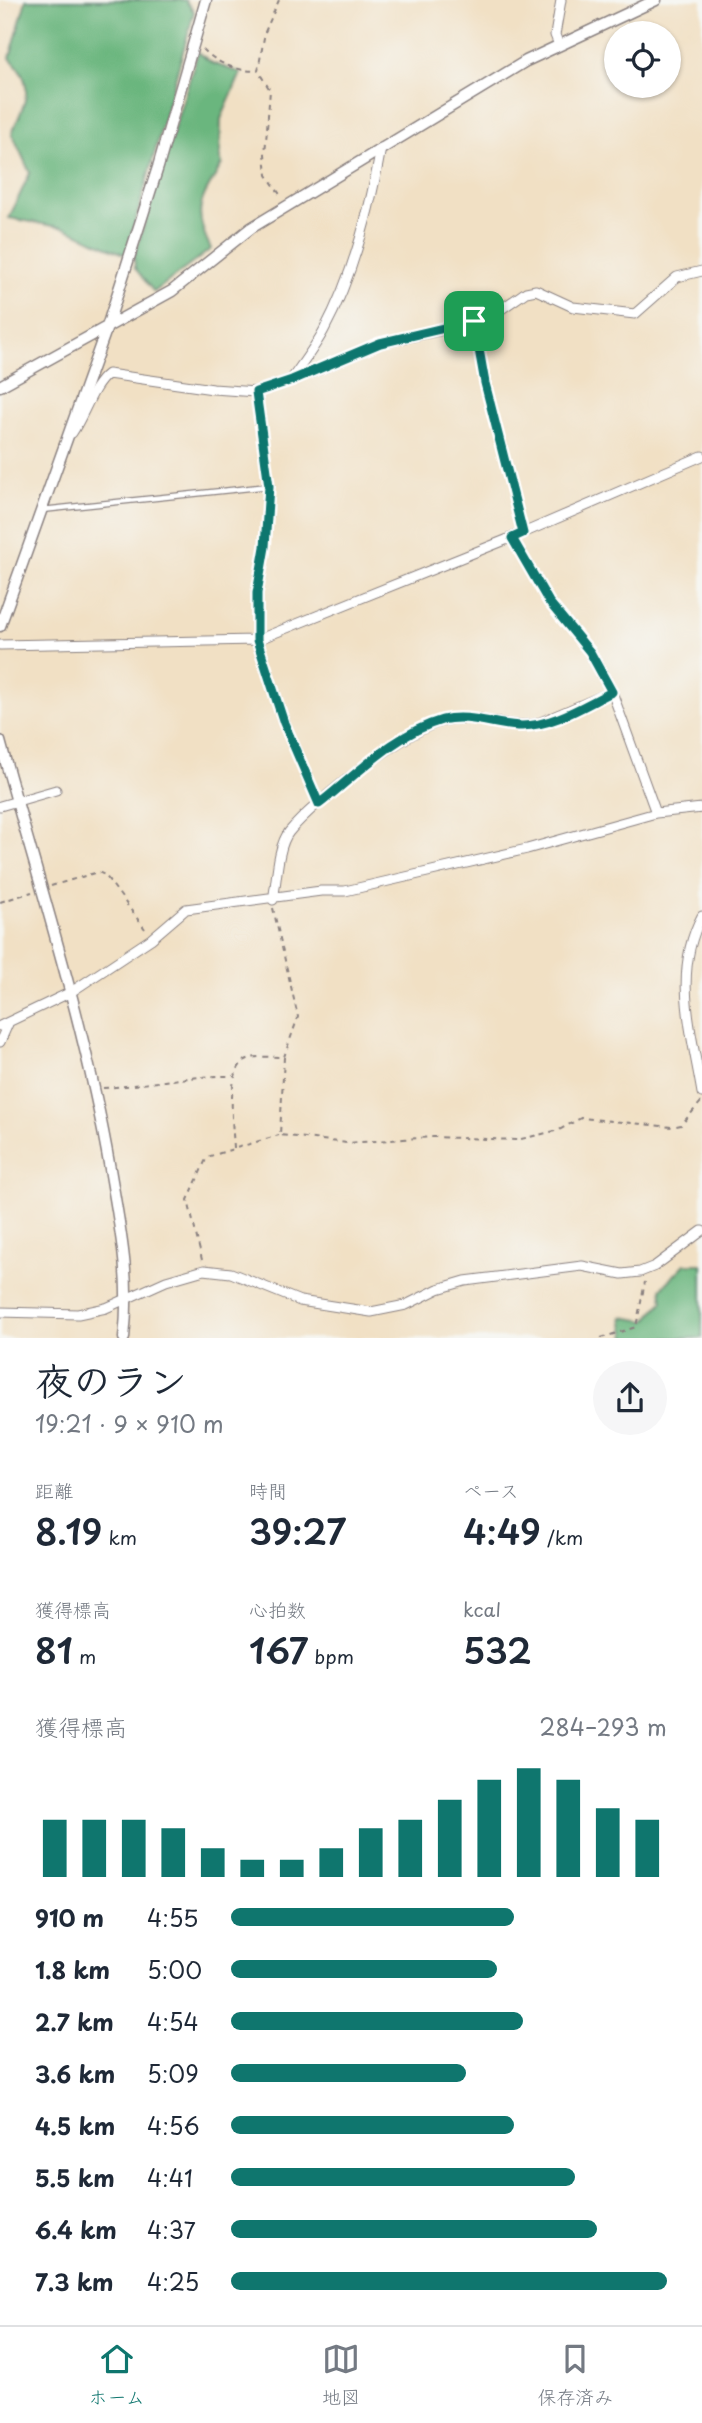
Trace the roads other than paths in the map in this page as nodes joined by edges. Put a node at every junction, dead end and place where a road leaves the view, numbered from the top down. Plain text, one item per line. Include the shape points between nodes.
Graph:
1 (206, 0) edge
2 (561, 0) edge
3 (656, 0) edge
4 (559, 45) junction
5 (381, 148) junction
6 (702, 271) edge
7 (107, 327) junction
8 (292, 380) junction
9 (0, 386) edge
10 (256, 392) junction
11 (65, 442) junction
12 (702, 456) edge
13 (269, 486) junction
14 (41, 510) junction
15 (512, 538) junction
16 (0, 626) edge
17 (257, 640) junction
18 (0, 645) edge
19 (612, 692) junction
20 (0, 741) edge
21 (56, 790) dead end
22 (17, 802) junction
23 (319, 804) junction
24 (0, 806) edge
25 (702, 808) edge
26 (656, 813) junction
27 (273, 900) junction
28 (702, 916) edge
29 (71, 992) junction
30 (4, 1025) edge
31 (0, 1042) edge
32 (702, 1093) edge
33 (702, 1231) edge
34 (129, 1297) junction
35 (0, 1312) edge
36 (124, 1338) edge

1 - 7 street
2 - 4 street via 555,35
3 - 4 street
4 - 5 street
5 - 7 street via 251,228 173,291
5 - 8 street via 372,199 345,285 324,330
6 - 8 street via 677,278 635,314 573,307 536,290 526,292 494,315 380,343
7 - 9 street
7 - 11 street
8 - 10 street
10 - 11 street via 108,374 97,382 86,412
10 - 13 street
11 - 14 street
12 - 15 street
13 - 14 lane
13 - 17 street via 257,593
14 - 16 street
15 - 17 street
15 - 19 street via 549,602 590,652
17 - 18 street
17 - 23 street via 284,723
19 - 23 street via 558,717 523,726 443,720 387,751
19 - 26 street
20 - 22 street
21 - 22 street
22 - 24 street
22 - 29 street
23 - 27 street via 288,833
25 - 26 street
26 - 27 street via 527,849 345,891
27 - 29 street via 186,909 152,939
28 - 32 street via 687,952 684,975
29 - 30 street
29 - 34 street via 95,1089
30 - 31 street
33 - 34 street via 647,1269 622,1274 582,1266 465,1282 406,1305 371,1312 300,1301 231,1273 204,1270
34 - 35 street via 78,1314
34 - 36 street

